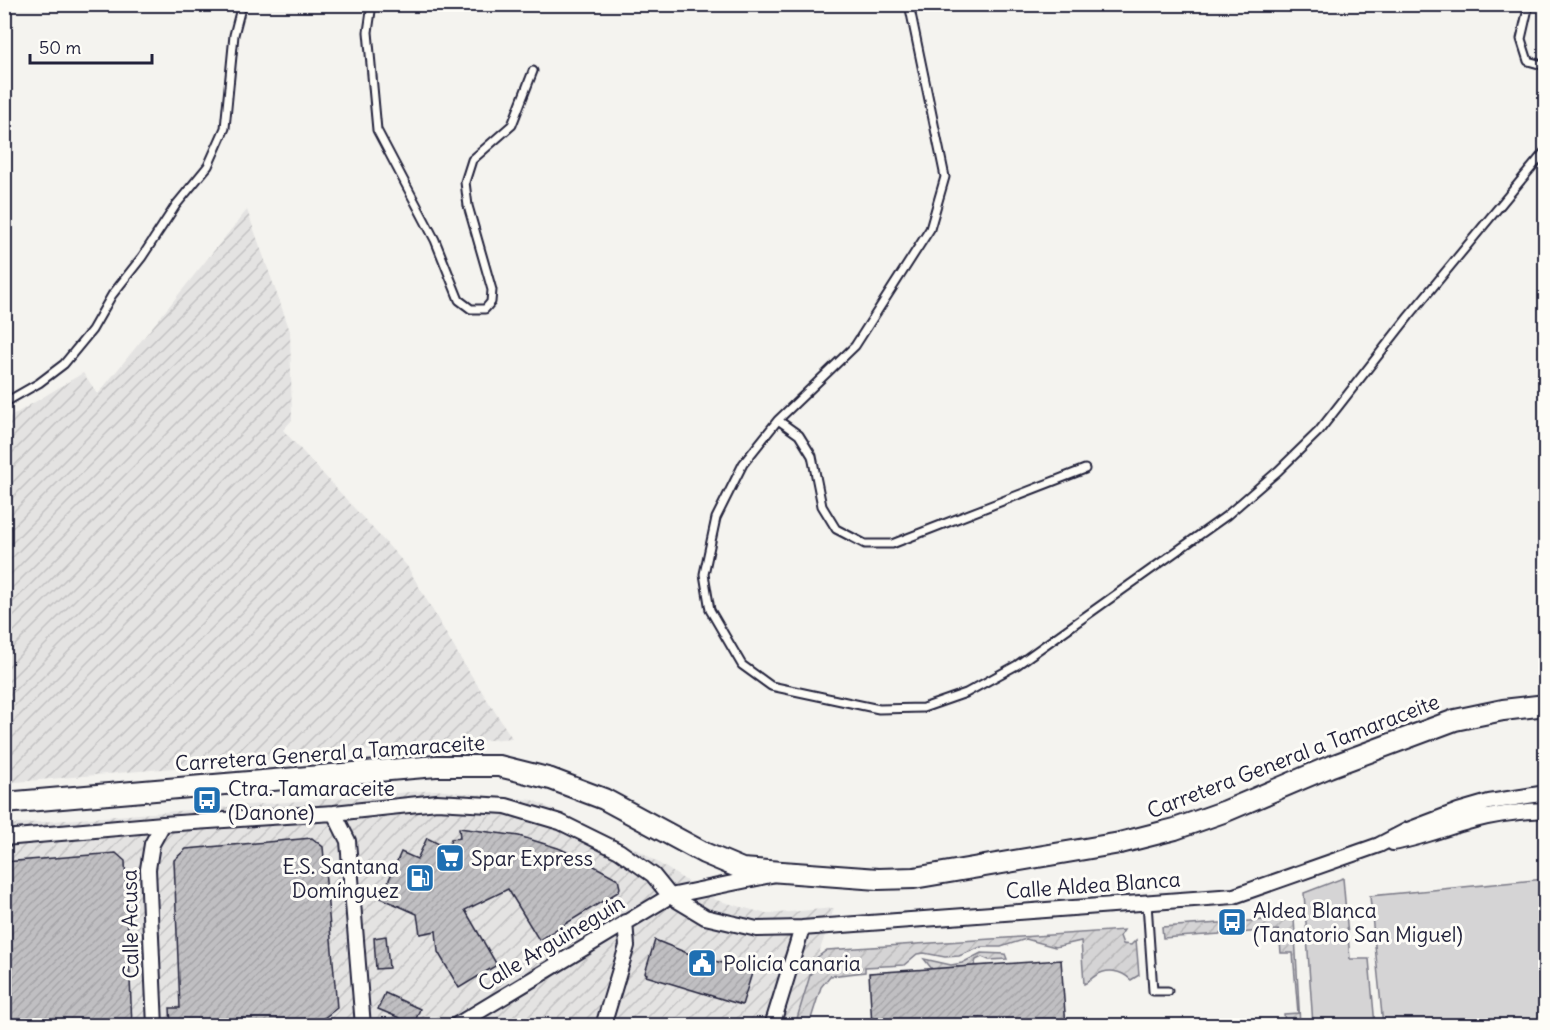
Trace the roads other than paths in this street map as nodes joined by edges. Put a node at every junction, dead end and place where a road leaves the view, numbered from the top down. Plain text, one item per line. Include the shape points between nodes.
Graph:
1 (242, 4) edge
2 (372, 4) edge
3 (909, 4) edge
4 (1529, 4) edge
5 (1545, 66) edge
6 (533, 71) dead end
7 (1545, 150) edge
8 (4, 403) edge
9 (778, 420) junction
10 (1084, 469) dead end
11 (1545, 705) edge
12 (1545, 793) edge
13 (4, 803) edge
14 (1545, 810) edge
15 (334, 813) junction
16 (163, 824) junction
17 (4, 838) edge
18 (1379, 845) junction
19 (782, 872) junction
20 (670, 896) junction
21 (1147, 903) junction
22 (626, 922) junction
23 (802, 928) junction
24 (1168, 991) dead end
25 (772, 1025) edge
26 (155, 1026) edge
27 (363, 1026) edge
28 (455, 1026) edge
29 (603, 1026) edge

1 - 8 lane via 234,35 225,128 208,166 64,364
2 - 6 lane via 368,32 377,129 435,240 459,300 471,309 485,309 491,302 492,290 465,182 472,160 512,125
3 - 9 lane via 945,177 930,229 855,346
4 - 5 lane via 1521,39 1528,61
7 - 9 lane via 1319,431 1278,471 1226,516 1017,665 966,693 923,708 879,708 771,686 742,665 710,610 704,574 716,518 743,464
9 - 10 lane via 799,435 812,456 822,506 836,529 865,544 892,544
11 - 19 main road, Carretera General a Tamaraceite via 1455,720 1226,811 1120,843 914,878
12 - 18 street, Calle Aldea Blanca via 1458,811
13 - 19 main road, Carretera General a Tamaraceite via 436,766 499,766 551,778 604,799 725,863 742,869
14 - 18 street, Calle Aldea Blanca via 1503,814
15 - 16 street
15 - 20 street via 437,802 506,806 560,822 619,851 653,874
15 - 27 street via 348,841
16 - 17 street
16 - 26 street, Calle Acusa via 152,844 148,869
18 - 21 street, Calle Aldea Blanca via 1234,896
19 - 20 street, Calle Arguineguín
20 - 22 street, Calle Arguineguín
20 - 23 street, Calle Aldea Blanca via 705,917 757,929
21 - 23 street, Calle Aldea Blanca
21 - 24 lane via 1153,991
22 - 28 street, Calle Arguineguín
22 - 29 street via 627,946
23 - 25 street

